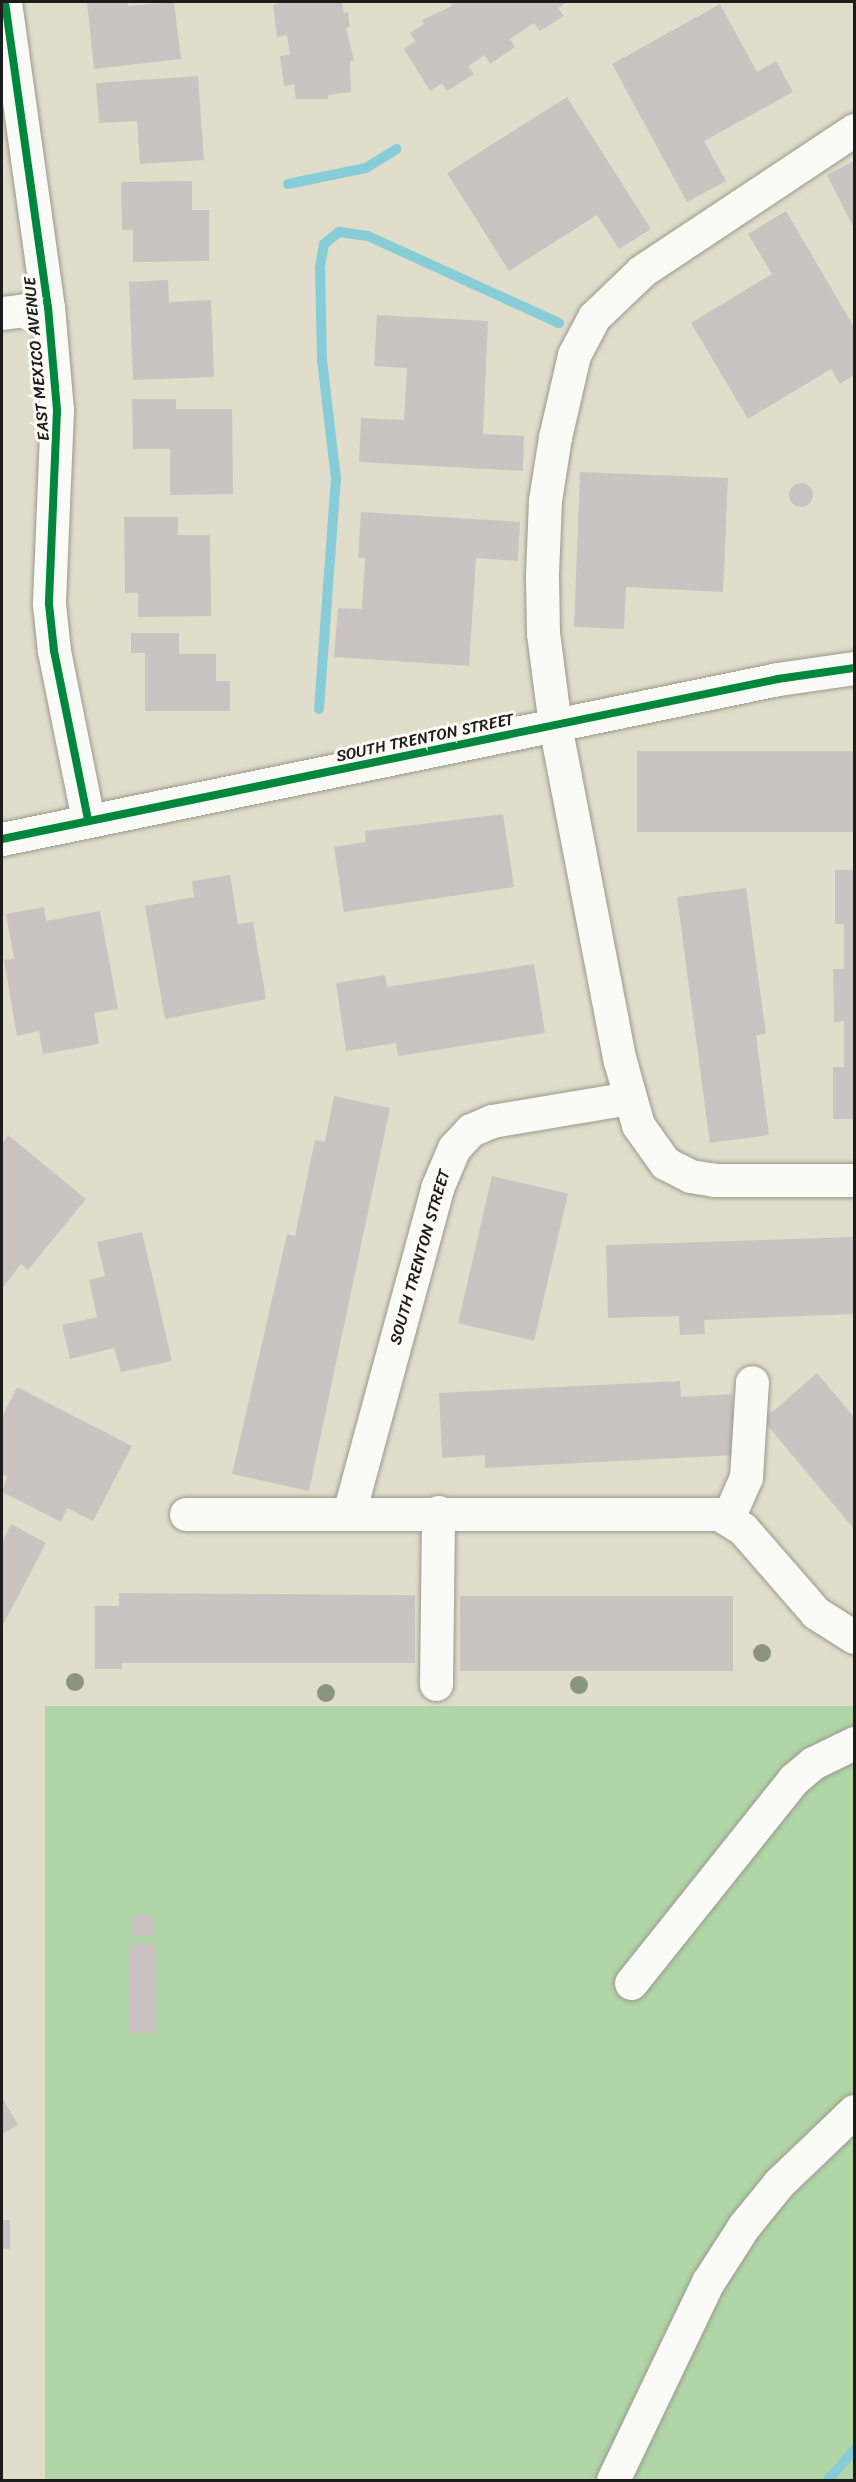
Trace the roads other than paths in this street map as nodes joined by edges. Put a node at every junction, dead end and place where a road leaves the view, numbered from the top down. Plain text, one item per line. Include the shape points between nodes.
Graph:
1 (5, 2) edge
2 (855, 130) edge
3 (48, 307) junction
4 (2, 313) edge
5 (855, 668) edge
6 (555, 725) junction
7 (88, 820) junction
8 (2, 838) edge
9 (629, 1098) junction
10 (855, 1180) edge
11 (752, 1382) dead end
12 (438, 1512) junction
13 (349, 1513) junction
14 (186, 1514) dead end
15 (728, 1518) junction
16 (855, 1637) edge
17 (436, 1684) dead end
18 (855, 1743) edge
19 (630, 1983) dead end
20 (855, 2111) edge
21 (613, 2481) edge

1 - 3 street, EAST MEXICO AVENUE
2 - 6 street via 630,281 594,317 573,355 555,437 542,547 543,633
3 - 4 street, EAST MEXICO AVENUE
3 - 7 street, EAST MEXICO AVENUE via 57,410 50,604 58,670
5 - 6 street, SOUTH TRENTON STREET via 787,677
6 - 7 street, SOUTH TRENTON STREET
6 - 9 street
7 - 8 street, SOUTH TRENTON STREET
9 - 10 street via 638,1125 655,1151 665,1163 690,1176 715,1180
9 - 13 street, SOUTH TRENTON STREET via 492,1120 471,1130 458,1143 437,1188
11 - 15 street via 746,1477
12 - 13 street
12 - 15 street via 699,1512
12 - 17 street
13 - 14 street
15 - 16 street via 749,1536 816,1613
18 - 19 street via 813,1763 794,1779
20 - 21 street via 779,2183 708,2282

